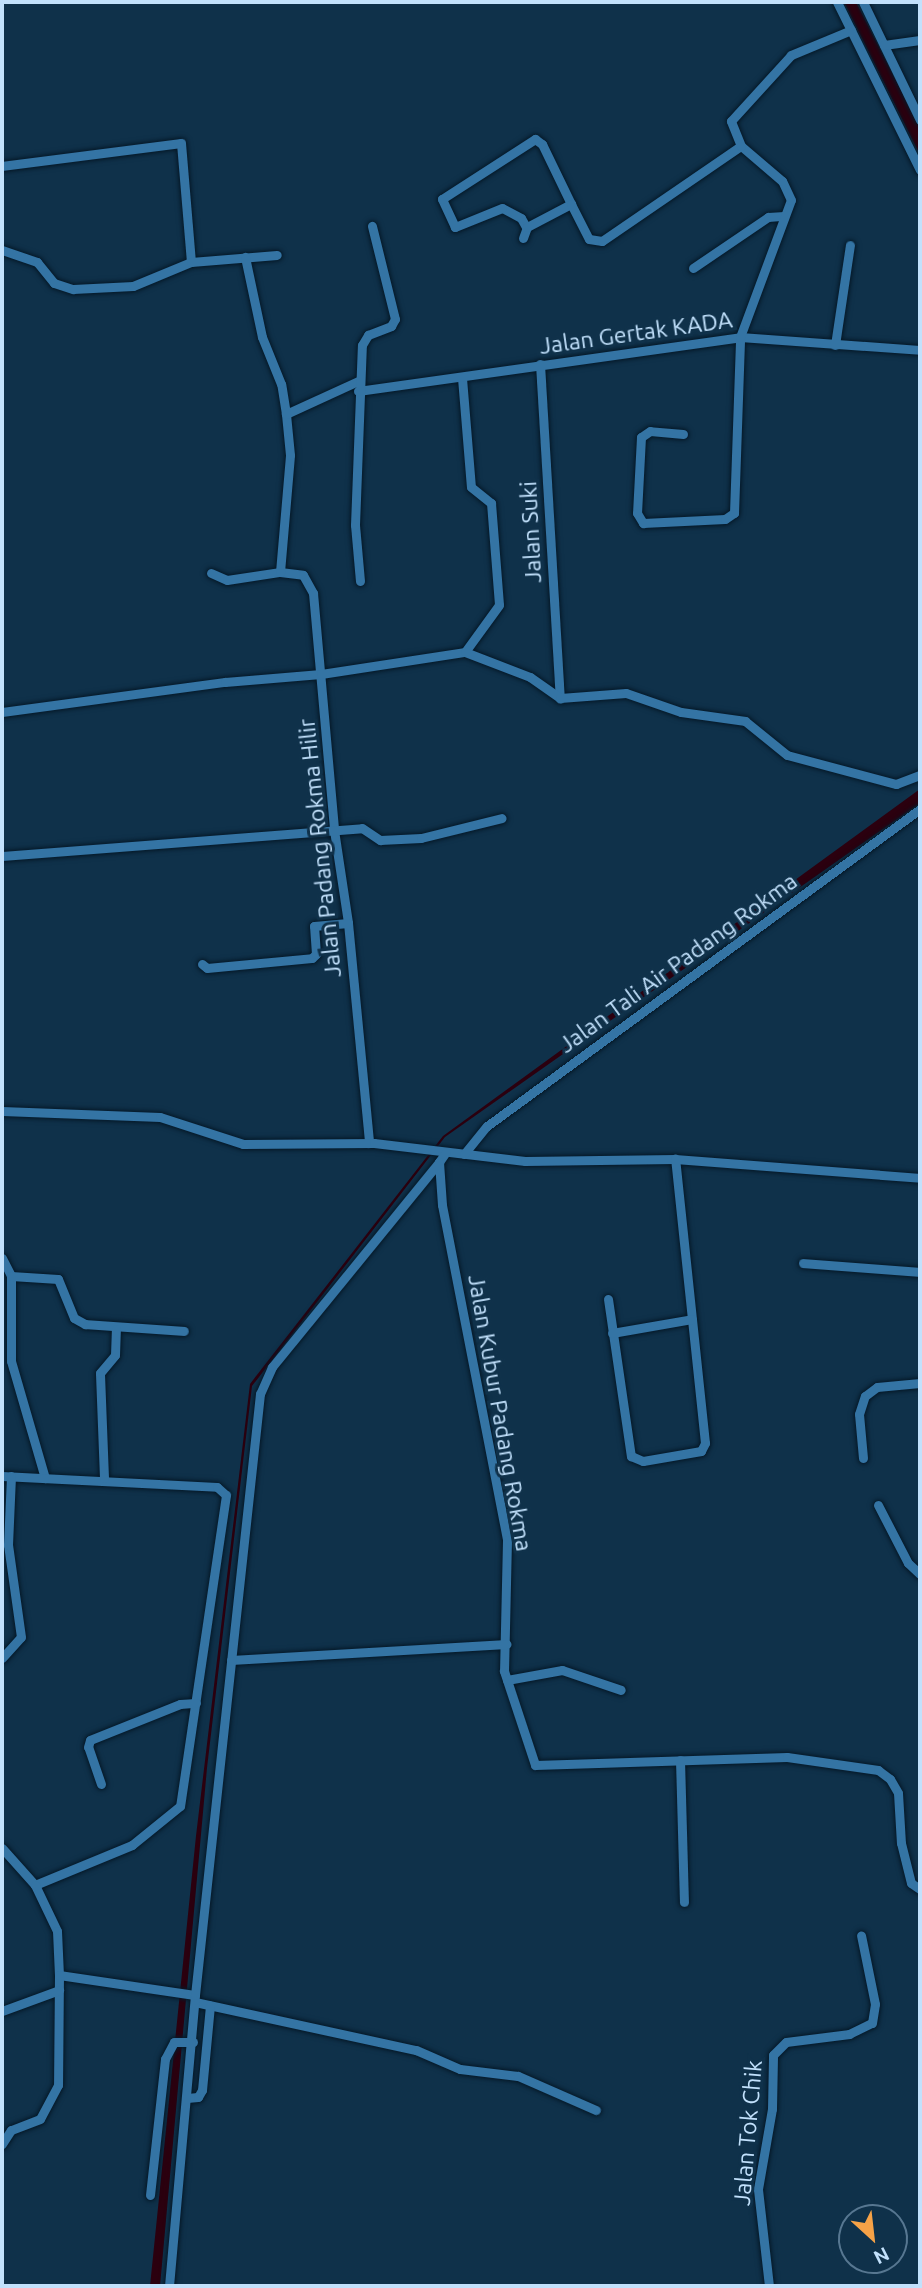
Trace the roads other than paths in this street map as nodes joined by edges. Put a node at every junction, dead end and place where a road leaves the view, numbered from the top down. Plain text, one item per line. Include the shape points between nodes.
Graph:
1 (837, 2) edge
2 (863, 2) edge
3 (851, 30) junction
4 (920, 40) edge
5 (884, 45) junction
6 (920, 120) edge
7 (741, 146) junction
8 (2, 166) edge
9 (920, 170) edge
10 (571, 204) junction
11 (784, 216) junction
12 (372, 226) dead end
13 (526, 228) junction
14 (523, 238) dead end
15 (850, 245) dead end
16 (2, 250) edge
17 (277, 255) dead end
18 (245, 257) junction
19 (191, 262) junction
20 (693, 268) dead end
21 (740, 337) junction
22 (835, 345) junction
23 (920, 350) edge
24 (540, 364) junction
25 (462, 378) junction
26 (358, 386) junction
27 (286, 414) junction
28 (683, 434) dead end
29 (280, 572) junction
30 (211, 573) dead end
31 (360, 581) dead end
32 (465, 652) junction
33 (321, 674) junction
34 (560, 698) junction
35 (2, 712) edge
36 (920, 775) edge
37 (920, 809) edge
38 (502, 818) dead end
39 (334, 830) junction
40 (2, 856) edge
41 (348, 923) junction
42 (202, 964) dead end
43 (2, 1111) edge
44 (369, 1143) junction
45 (446, 1152) junction
46 (464, 1154) junction
47 (675, 1160) junction
48 (439, 1162) junction
49 (920, 1178) edge
50 (2, 1258) edge
51 (803, 1263) dead end
52 (920, 1272) edge
53 (11, 1276) junction
54 (608, 1299) dead end
55 (692, 1319) junction
56 (116, 1329) junction
57 (184, 1331) dead end
58 (612, 1333) junction
59 (6, 1361) edge
60 (920, 1383) edge
61 (863, 1458) dead end
62 (7, 1476) edge
63 (45, 1478) junction
64 (104, 1478) junction
65 (878, 1505) dead end
66 (6, 1556) edge
67 (920, 1574) edge
68 (507, 1644) junction
69 (2, 1658) edge
70 (231, 1660) junction
71 (507, 1680) junction
72 (621, 1690) dead end
73 (196, 1703) junction
74 (680, 1760) junction
75 (101, 1784) dead end
76 (2, 1848) edge
77 (36, 1885) junction
78 (920, 1889) edge
79 (684, 1902) dead end
80 (861, 1934) dead end
81 (59, 1975) junction
82 (59, 1990) junction
83 (193, 1997) junction
84 (210, 2005) junction
85 (2, 2011) edge
86 (191, 2041) junction
87 (192, 2057) junction
88 (206, 2058) junction
89 (187, 2098) junction
90 (596, 2110) dead end
91 (2, 2144) edge
92 (150, 2195) dead end
93 (169, 2286) edge
94 (769, 2286) edge

1 - 3 street
2 - 5 street
3 - 7 street via 790,56 732,119
3 - 9 street
4 - 5 street
5 - 6 street
7 - 10 street via 602,241 589,239
7 - 11 street via 782,181 791,200
8 - 19 street via 181,143
10 - 13 street
10 - 13 street via 542,144 535,139 442,199 455,227 502,208 521,218
11 - 20 street via 768,217
11 - 21 street
12 - 26 street via 395,318 391,326 365,338
13 - 14 street
15 - 22 street
16 - 19 street via 37,262 54,283 73,289 133,286
17 - 18 street
18 - 19 street
18 - 27 street via 262,337 281,384
21 - 22 street, Jalan Gertak KADA
21 - 24 street, Jalan Gertak KADA
21 - 28 street via 734,513 725,519 643,523 637,513 641,437 650,432
22 - 23 street, Jalan Gertak KADA
24 - 25 street, Jalan Gertak KADA
24 - 34 street, Jalan Suki
25 - 26 street, Jalan Gertak KADA
25 - 32 street via 471,487 491,503 499,604
26 - 27 street, Jalan Gertak KADA
26 - 31 street via 356,544
27 - 29 street via 290,455
29 - 30 street via 227,580
29 - 33 street, Jalan Padang Rokma Hilir via 303,575 313,593
32 - 33 street
32 - 34 street via 530,677
33 - 35 street
33 - 39 street, Jalan Padang Rokma Hilir
34 - 36 street via 626,694 681,712 745,721 787,755 897,784
37 - 46 street, Jalan Tali Air Padang Rokma via 487,1126
38 - 39 street via 421,838 380,840 362,828
39 - 40 street
39 - 41 street, Jalan Padang Rokma Hilir
41 - 42 street via 314,926 316,954 312,958 207,968
41 - 44 street, Jalan Padang Rokma Hilir
43 - 44 street via 160,1117 243,1144
44 - 45 street
45 - 46 street
45 - 48 street
46 - 47 street via 525,1161
47 - 49 street
47 - 55 street
48 - 68 street, Jalan Kubur Padang Rokma via 442,1205 507,1541
48 - 70 street via 272,1367 260,1394
50 - 53 street
51 - 52 street
53 - 56 street via 58,1279 74,1318
53 - 59 street
54 - 58 street
55 - 58 street
55 - 58 street via 705,1443 696,1453 643,1461 631,1456
56 - 57 street
56 - 64 street via 116,1355 100,1373
59 - 63 street
60 - 61 street via 877,1387 865,1396 859,1414
62 - 63 street
62 - 66 street
63 - 64 street
64 - 73 street via 217,1487 226,1494
65 - 67 street via 910,1567
66 - 69 street via 21,1637
68 - 70 street
68 - 71 street, Jalan Kubur Padang Rokma
70 - 83 street
71 - 72 street via 561,1669
71 - 74 street, Jalan Kubur Padang Rokma via 535,1765
73 - 75 street via 180,1704 90,1740 88,1747
73 - 77 street via 178,1809 131,1846
74 - 78 street via 787,1757 878,1770 898,1793 901,1843 911,1883
74 - 79 street
76 - 77 street
77 - 81 street via 57,1933
80 - 94 street, Jalan Tok Chik via 875,2004 872,2023 849,2034 786,2042 773,2056 772,2109 758,2189
81 - 82 street
81 - 83 street
82 - 85 street
82 - 91 street via 57,2087 40,2119 11,2130
83 - 84 street
83 - 86 street
84 - 88 street
84 - 90 street via 416,2050 460,2069 518,2076
86 - 87 street
86 - 92 street via 174,2042 165,2059
87 - 88 street
87 - 89 street
88 - 89 street via 201,2094
89 - 93 street

